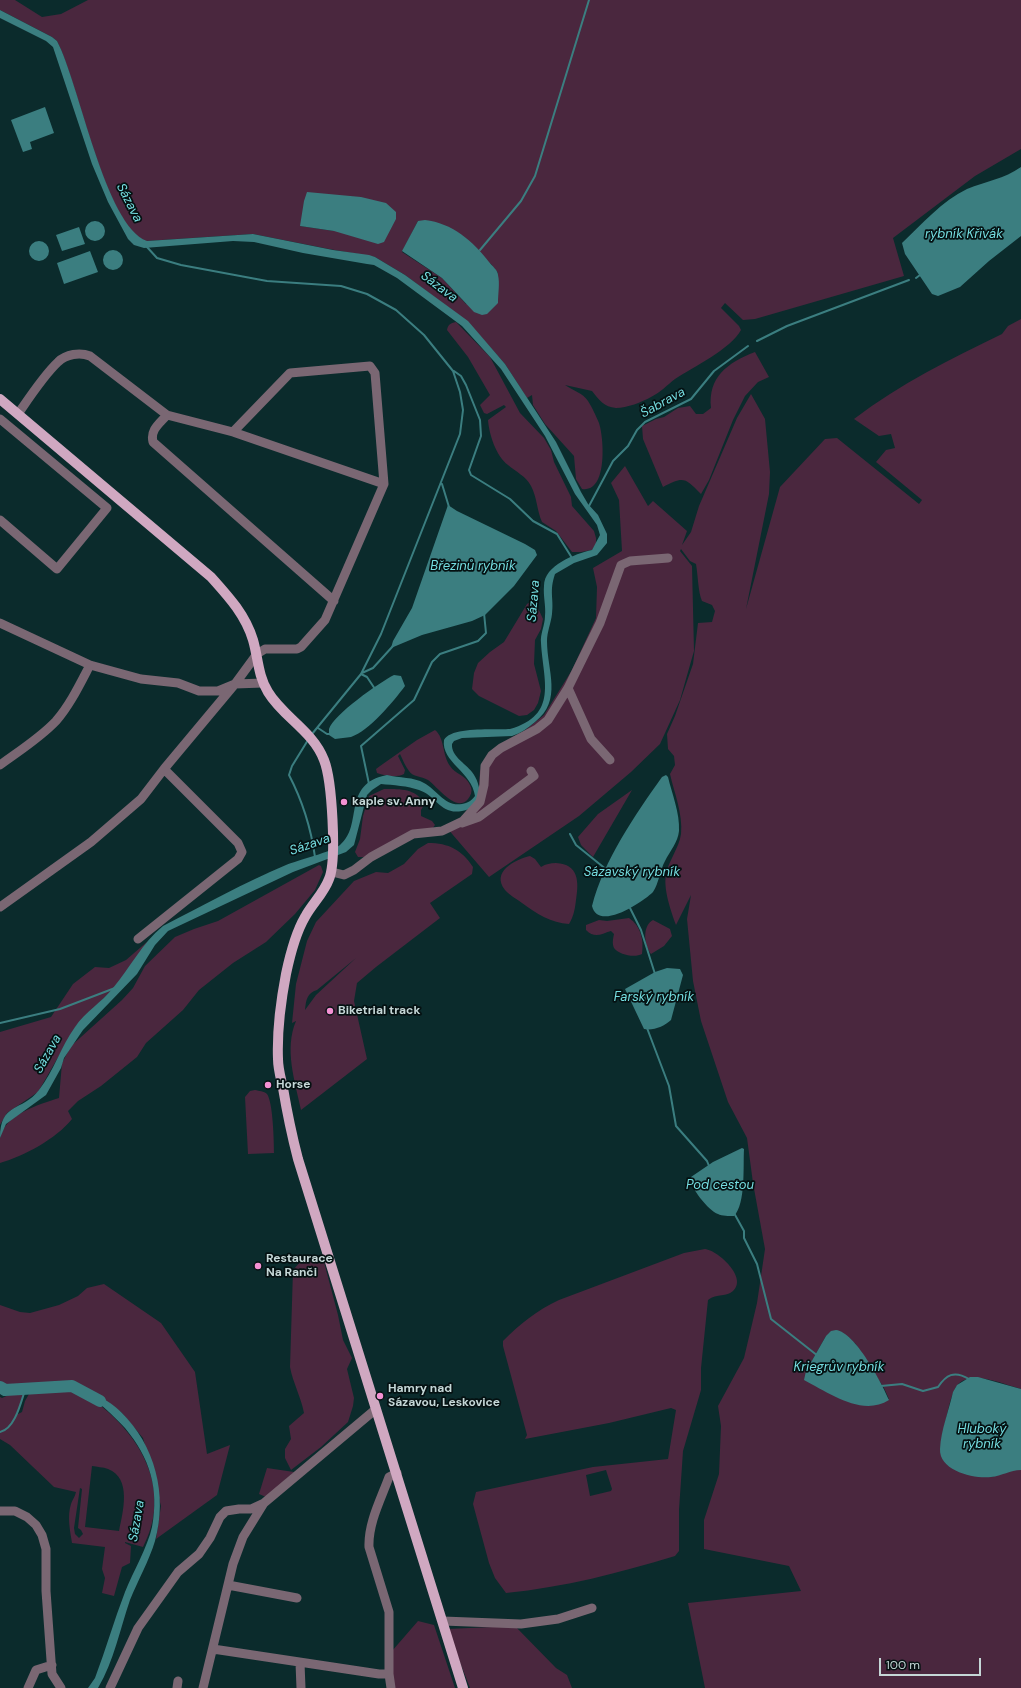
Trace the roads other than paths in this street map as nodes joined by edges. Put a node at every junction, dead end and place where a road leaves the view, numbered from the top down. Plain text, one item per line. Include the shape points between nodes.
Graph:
1 (0, 399) edge
2 (18, 414) junction
3 (166, 415) junction
4 (1, 422) edge
5 (233, 432) junction
6 (384, 484) junction
7 (0, 520) edge
8 (668, 558) dead end
9 (334, 601) junction
10 (0, 623) edge
11 (257, 654) junction
12 (90, 665) junction
13 (263, 683) junction
14 (235, 684) junction
15 (568, 688) junction
16 (610, 760) dead end
17 (0, 765) edge
18 (164, 769) junction
19 (531, 771) dead end
20 (457, 825) junction
21 (332, 872) junction
22 (0, 907) edge
23 (138, 939) dead end
24 (376, 1409) junction
25 (397, 1473) junction
26 (264, 1503) junction
27 (0, 1511) edge
28 (228, 1585) junction
29 (297, 1598) dead end
30 (592, 1608) dead end
31 (443, 1621) junction
32 (213, 1649) junction
33 (300, 1663) junction
34 (52, 1665) junction
35 (389, 1674) junction
36 (28, 1688) edge
37 (61, 1688) edge
38 (110, 1688) edge
39 (203, 1688) edge
40 (301, 1688) edge
41 (391, 1688) edge
42 (463, 1688) edge

1 - 2 main road
2 - 3 street via 58,361 73,354 83,353
2 - 11 main road via 211,577 237,607 249,630
3 - 5 street
3 - 9 street via 152,431 153,442
4 - 7 street via 107,508 57,569
5 - 6 street
5 - 6 street via 290,373 370,366 375,373
6 - 9 street
8 - 15 street via 630,561 622,565 600,623
9 - 11 street via 325,620 300,647 265,649
10 - 12 street
11 - 13 main road
11 - 14 street
12 - 14 street via 141,679 178,683 199,691 218,691
12 - 17 street via 72,698 56,720 36,739
13 - 14 street
13 - 21 main road via 282,709 320,748 330,779
14 - 18 street
15 - 16 street via 591,739
15 - 20 street via 548,720 492,756 485,766 480,802
18 - 22 street via 141,799 102,833
18 - 23 street via 238,844 242,852 238,859
19 - 20 street via 534,776 479,817
20 - 21 street via 442,831 413,834 344,875
21 - 24 main road via 302,922 292,947 280,1021 278,1060 298,1159
24 - 25 main road
24 - 26 street
25 - 31 main road
25 - 35 street via 389,1477 369,1537 369,1547 389,1612
26 - 28 street via 243,1537
26 - 38 street via 251,1509 226,1511 220,1517 199,1554 178,1572 138,1628
27 - 34 street via 15,1511 27,1517 42,1535 46,1549 46,1590
28 - 29 street
28 - 32 street
30 - 31 street via 558,1619 522,1624
31 - 42 main road
32 - 33 street
32 - 39 street
33 - 35 street
33 - 40 street
34 - 36 street via 36,1670
34 - 37 street via 52,1674
35 - 41 street

